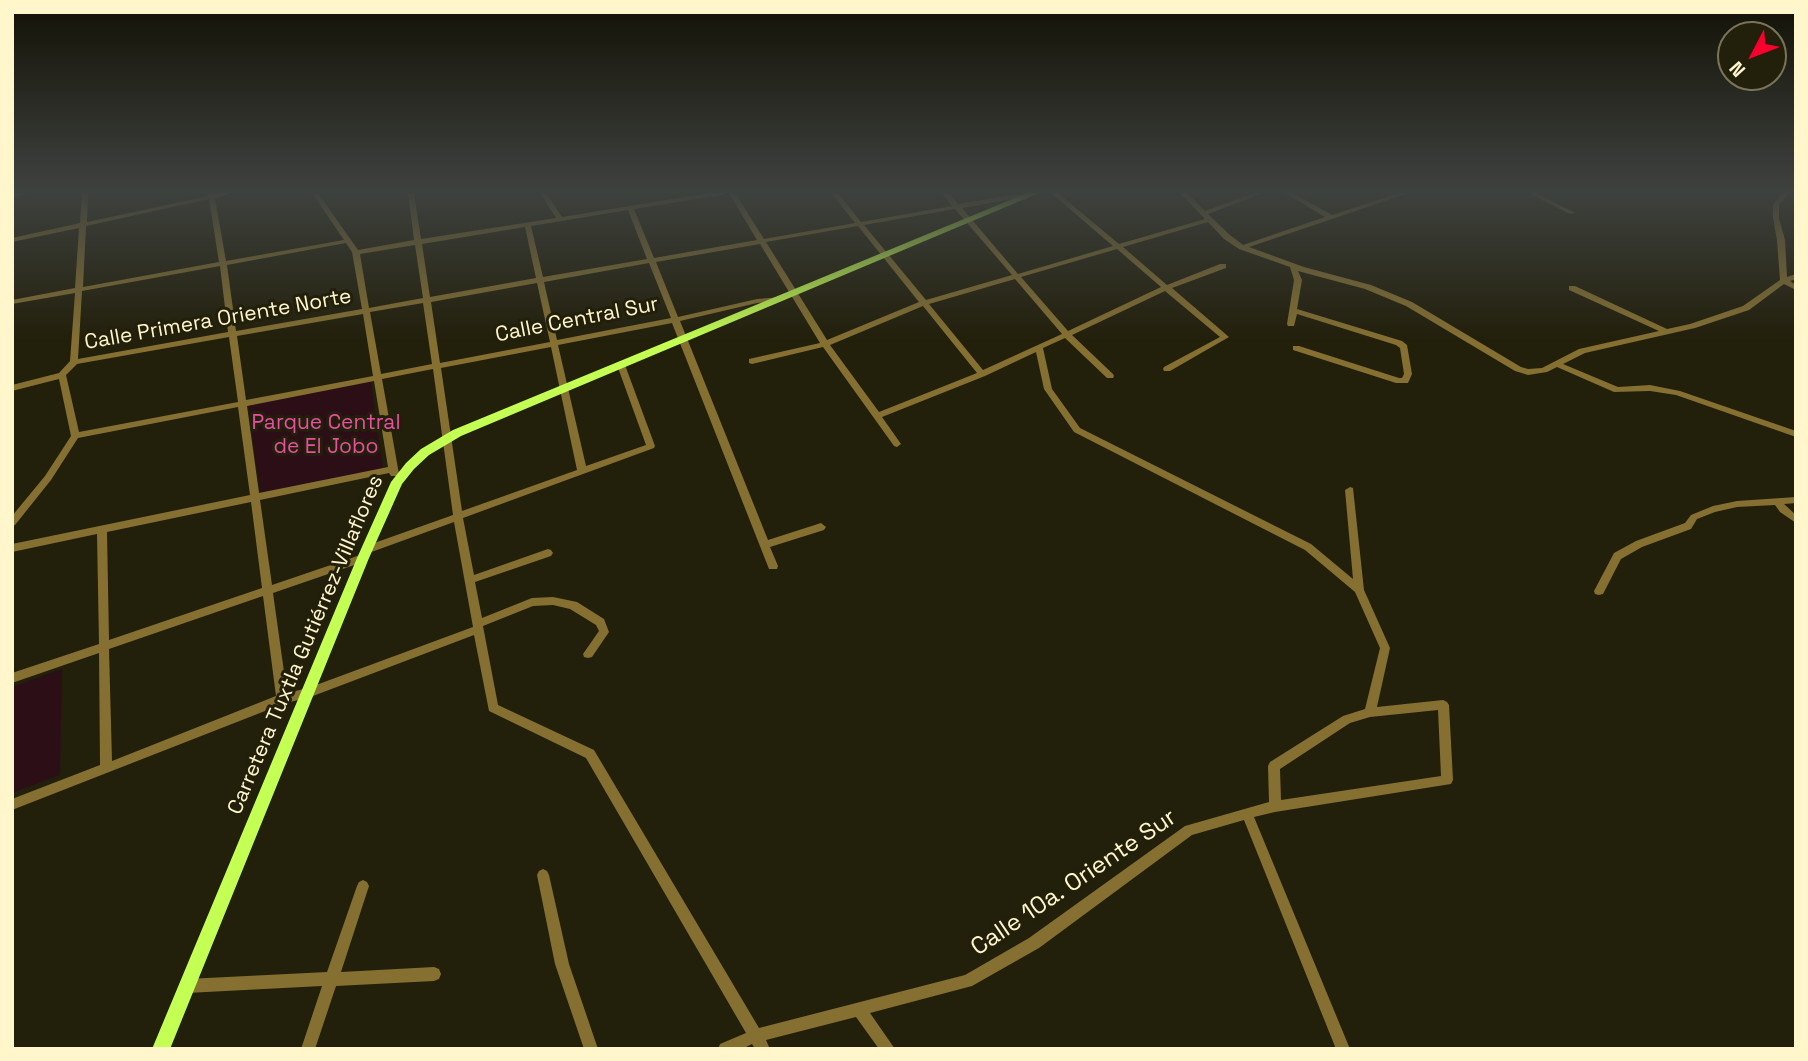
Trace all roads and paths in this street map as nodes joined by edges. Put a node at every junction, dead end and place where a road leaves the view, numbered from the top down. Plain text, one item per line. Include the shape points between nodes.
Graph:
1 (419, 242) edge
2 (82, 243) edge
3 (219, 243) edge
4 (339, 243) edge
5 (349, 243) edge
6 (416, 243) edge
7 (532, 243) edge
8 (644, 243) edge
9 (753, 243) edge
10 (762, 243) edge
11 (874, 243) edge
12 (917, 243) edge
13 (987, 243) edge
14 (1114, 243) edge
15 (1129, 243) edge
16 (1237, 243) edge
17 (1256, 243) edge
18 (1781, 243) edge
19 (1118, 246) junction
20 (1242, 247) junction
21 (356, 252) junction
22 (885, 256) junction
23 (651, 261) junction
24 (223, 263) junction
25 (1223, 266) dead end
26 (1293, 266) junction
27 (1796, 276) edge
28 (1018, 277) junction
29 (540, 280) junction
30 (1784, 281) junction
31 (1165, 288) junction
32 (1572, 288) dead end
33 (1796, 288) edge
34 (79, 289) junction
35 (794, 293) junction
36 (426, 302) junction
37 (12, 303) edge
38 (922, 304) junction
39 (740, 310) junction
40 (1293, 310) junction
41 (368, 312) junction
42 (675, 320) junction
43 (1290, 324) dead end
44 (1668, 332) junction
45 (232, 333) junction
46 (1067, 335) junction
47 (683, 339) junction
48 (552, 342) junction
49 (825, 344) junction
50 (1039, 347) junction
51 (1296, 348) dead end
52 (752, 360) dead end
53 (74, 362) junction
54 (436, 365) junction
55 (621, 365) junction
56 (1559, 365) junction
57 (1167, 369) dead end
58 (982, 374) junction
59 (62, 375) junction
60 (379, 375) junction
61 (1110, 376) dead end
62 (12, 388) edge
63 (562, 389) junction
64 (242, 402) junction
65 (877, 416) junction
66 (1796, 434) edge
67 (75, 436) junction
68 (448, 439) junction
69 (897, 444) dead end
70 (582, 471) junction
71 (395, 475) junction
72 (1350, 490) dead end
73 (255, 499) junction
74 (1796, 500) edge
75 (1778, 501) junction
76 (458, 516) junction
77 (1796, 520) edge
78 (12, 523) edge
79 (821, 527) dead end
80 (102, 531) junction
81 (764, 545) junction
82 (12, 548) edge
83 (548, 553) dead end
84 (365, 554) junction
85 (773, 566) dead end
86 (470, 580) junction
87 (268, 590) junction
88 (1359, 590) junction
89 (1599, 591) dead end
90 (478, 626) junction
91 (104, 648) junction
92 (588, 654) dead end
93 (12, 678) edge
94 (309, 693) junction
95 (282, 699) junction
96 (1370, 712) junction
97 (106, 768) junction
98 (12, 805) edge
99 (1275, 806) junction
100 (1247, 814) junction
101 (543, 875) dead end
102 (363, 886) dead end
103 (434, 974) dead end
104 (330, 979) junction
105 (187, 986) junction
106 (859, 1010) junction
107 (759, 1042) edge
108 (160, 1049) edge
109 (308, 1049) edge
110 (591, 1049) edge
111 (725, 1049) edge
112 (888, 1049) edge
113 (1343, 1049) edge

1 - 36 street
2 - 34 street
3 - 24 street
4 - 24 street
5 - 21 street
6 - 21 street
7 - 29 street
8 - 23 street
9 - 23 street, Calle Primera Oriente Norte
10 - 35 street
11 - 22 street
12 - 22 main road, Carretera Tuxtla Gutiérrez-Villaflores
13 - 28 street
14 - 19 street
15 - 19 street
16 - 20 street
17 - 20 street
18 - 30 street
19 - 28 street
19 - 31 street
20 - 26 street
21 - 41 street
22 - 35 main road, Carretera Tuxtla Gutiérrez-Villaflores
22 - 38 street
23 - 29 street, Calle Primera Oriente Norte
23 - 42 street
24 - 34 street
24 - 45 street
25 - 31 street
26 - 40 street via 1298,280
26 - 56 street via 1409,303 1518,369 1528,372
27 - 30 street
28 - 38 street
28 - 46 street
29 - 36 street, Calle Primera Oriente Norte
29 - 48 street
30 - 33 street
30 - 44 street via 1746,308
31 - 46 street
31 - 57 street via 1225,337
32 - 44 street
34 - 37 street
34 - 53 street
35 - 39 main road, Carretera Tuxtla Gutiérrez-Villaflores
35 - 49 street
36 - 41 street, Calle Primera Oriente Norte
36 - 54 street
38 - 49 street
38 - 58 street
39 - 42 street, Calle Central Sur
39 - 47 main road, Carretera Tuxtla Gutiérrez-Villaflores
40 - 43 street
40 - 51 street via 1399,343 1404,347 1408,374 1405,381 1399,381
41 - 45 street, Calle Primera Oriente Norte
41 - 60 street
42 - 47 street
42 - 48 street, Calle Central Sur
44 - 56 street via 1581,351
45 - 53 street, Calle Primera Oriente Norte
45 - 64 street
46 - 50 street
46 - 61 street
47 - 55 main road, Carretera Tuxtla Gutiérrez-Villaflores
47 - 81 street
48 - 54 street, Calle Central Sur
48 - 63 street
49 - 52 street
49 - 65 street
50 - 58 street
50 - 88 street via 1048,389 1077,430 1308,547
53 - 59 street
54 - 60 street, Calle Central Sur
54 - 68 street
55 - 63 main road, Carretera Tuxtla Gutiérrez-Villaflores
55 - 70 street via 651,446
56 - 66 street via 1617,390 1650,388 1678,393
58 - 65 street
59 - 62 street
59 - 67 street
60 - 64 street, Calle Central Sur
60 - 71 street
63 - 68 main road, Carretera Tuxtla Gutiérrez-Villaflores
63 - 70 street
64 - 67 street, Calle Central Sur
64 - 73 street
65 - 69 street
67 - 78 street
68 - 71 main road, Carretera Tuxtla Gutiérrez-Villaflores
68 - 76 street
70 - 76 street
71 - 73 street
71 - 84 main road, Carretera Tuxtla Gutiérrez-Villaflores
72 - 88 street
73 - 80 street
73 - 87 street
74 - 75 street
75 - 77 street
75 - 89 street via 1713,509 1694,517 1688,526 1639,544 1617,556
76 - 84 street
76 - 86 street
79 - 81 street
80 - 82 street
80 - 91 street
81 - 85 street
83 - 86 street
84 - 87 street
84 - 94 main road, Carretera Tuxtla Gutiérrez-Villaflores
86 - 90 street
87 - 91 street
87 - 95 street
88 - 96 street via 1385,648
90 - 92 street via 533,602 573,605 600,622 604,632
90 - 94 street
90 - 107 street via 493,708 590,754
91 - 93 street
91 - 97 street
94 - 95 street
94 - 105 main road, Carretera Tuxtla Gutiérrez-Villaflores
95 - 97 street
96 - 99 street via 1347,719 1274,766
96 - 99 street, Calle 10a. Oriente Sur via 1443,705 1447,779
97 - 98 street
99 - 100 street, Calle 10a. Oriente Sur
100 - 106 street, Calle 10a. Oriente Sur via 1189,830 1034,943 967,981
100 - 113 street
101 - 110 street via 562,964
102 - 104 street
103 - 104 street
104 - 105 street
104 - 109 street
105 - 108 main road, Carretera Tuxtla Gutiérrez-Villaflores
106 - 107 street, Calle 10a. Oriente Sur
106 - 112 street
107 - 111 street, Calle 10a. Oriente Sur

